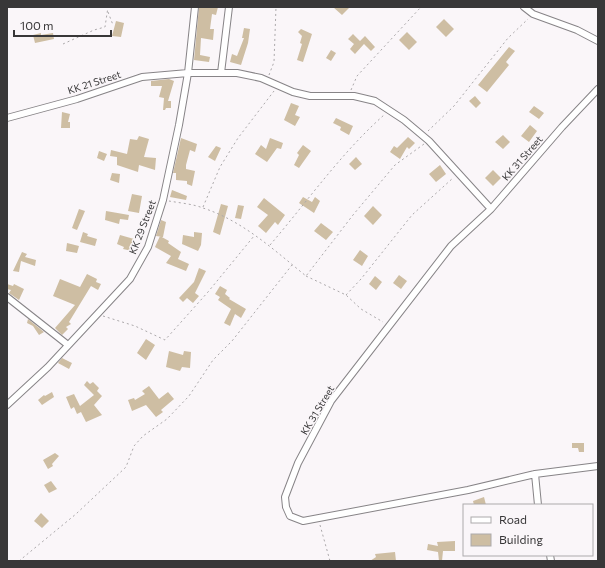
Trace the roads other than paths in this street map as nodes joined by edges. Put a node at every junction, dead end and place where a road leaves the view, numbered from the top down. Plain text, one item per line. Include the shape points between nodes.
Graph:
1 (195, 7) edge
2 (229, 7) edge
3 (524, 7) edge
4 (598, 41) edge
5 (188, 73) junction
6 (221, 73) junction
7 (598, 89) edge
8 (7, 118) edge
9 (491, 209) junction
10 (7, 298) edge
11 (68, 345) junction
12 (7, 404) edge
13 (598, 466) edge
14 (535, 474) junction
15 (538, 504) edge

1 - 5 street, KK 29 Street
2 - 6 street
3 - 4 street via 533,14 577,30
5 - 6 street, KK 21 Street
5 - 8 street, KK 21 Street via 142,77 77,99
5 - 11 street, KK 29 Street via 163,200 148,247 130,279
6 - 9 street, KK 21 Street via 237,73 310,96 348,96 375,100 429,141
7 - 9 street, KK 31 Street
9 - 14 street, KK 31 Street via 451,246 331,401 298,463 285,497 286,507 290,516 303,522 468,490
10 - 11 street
11 - 12 street, KK 29 Street via 48,368
13 - 14 street, KK 31 Street
14 - 15 street

